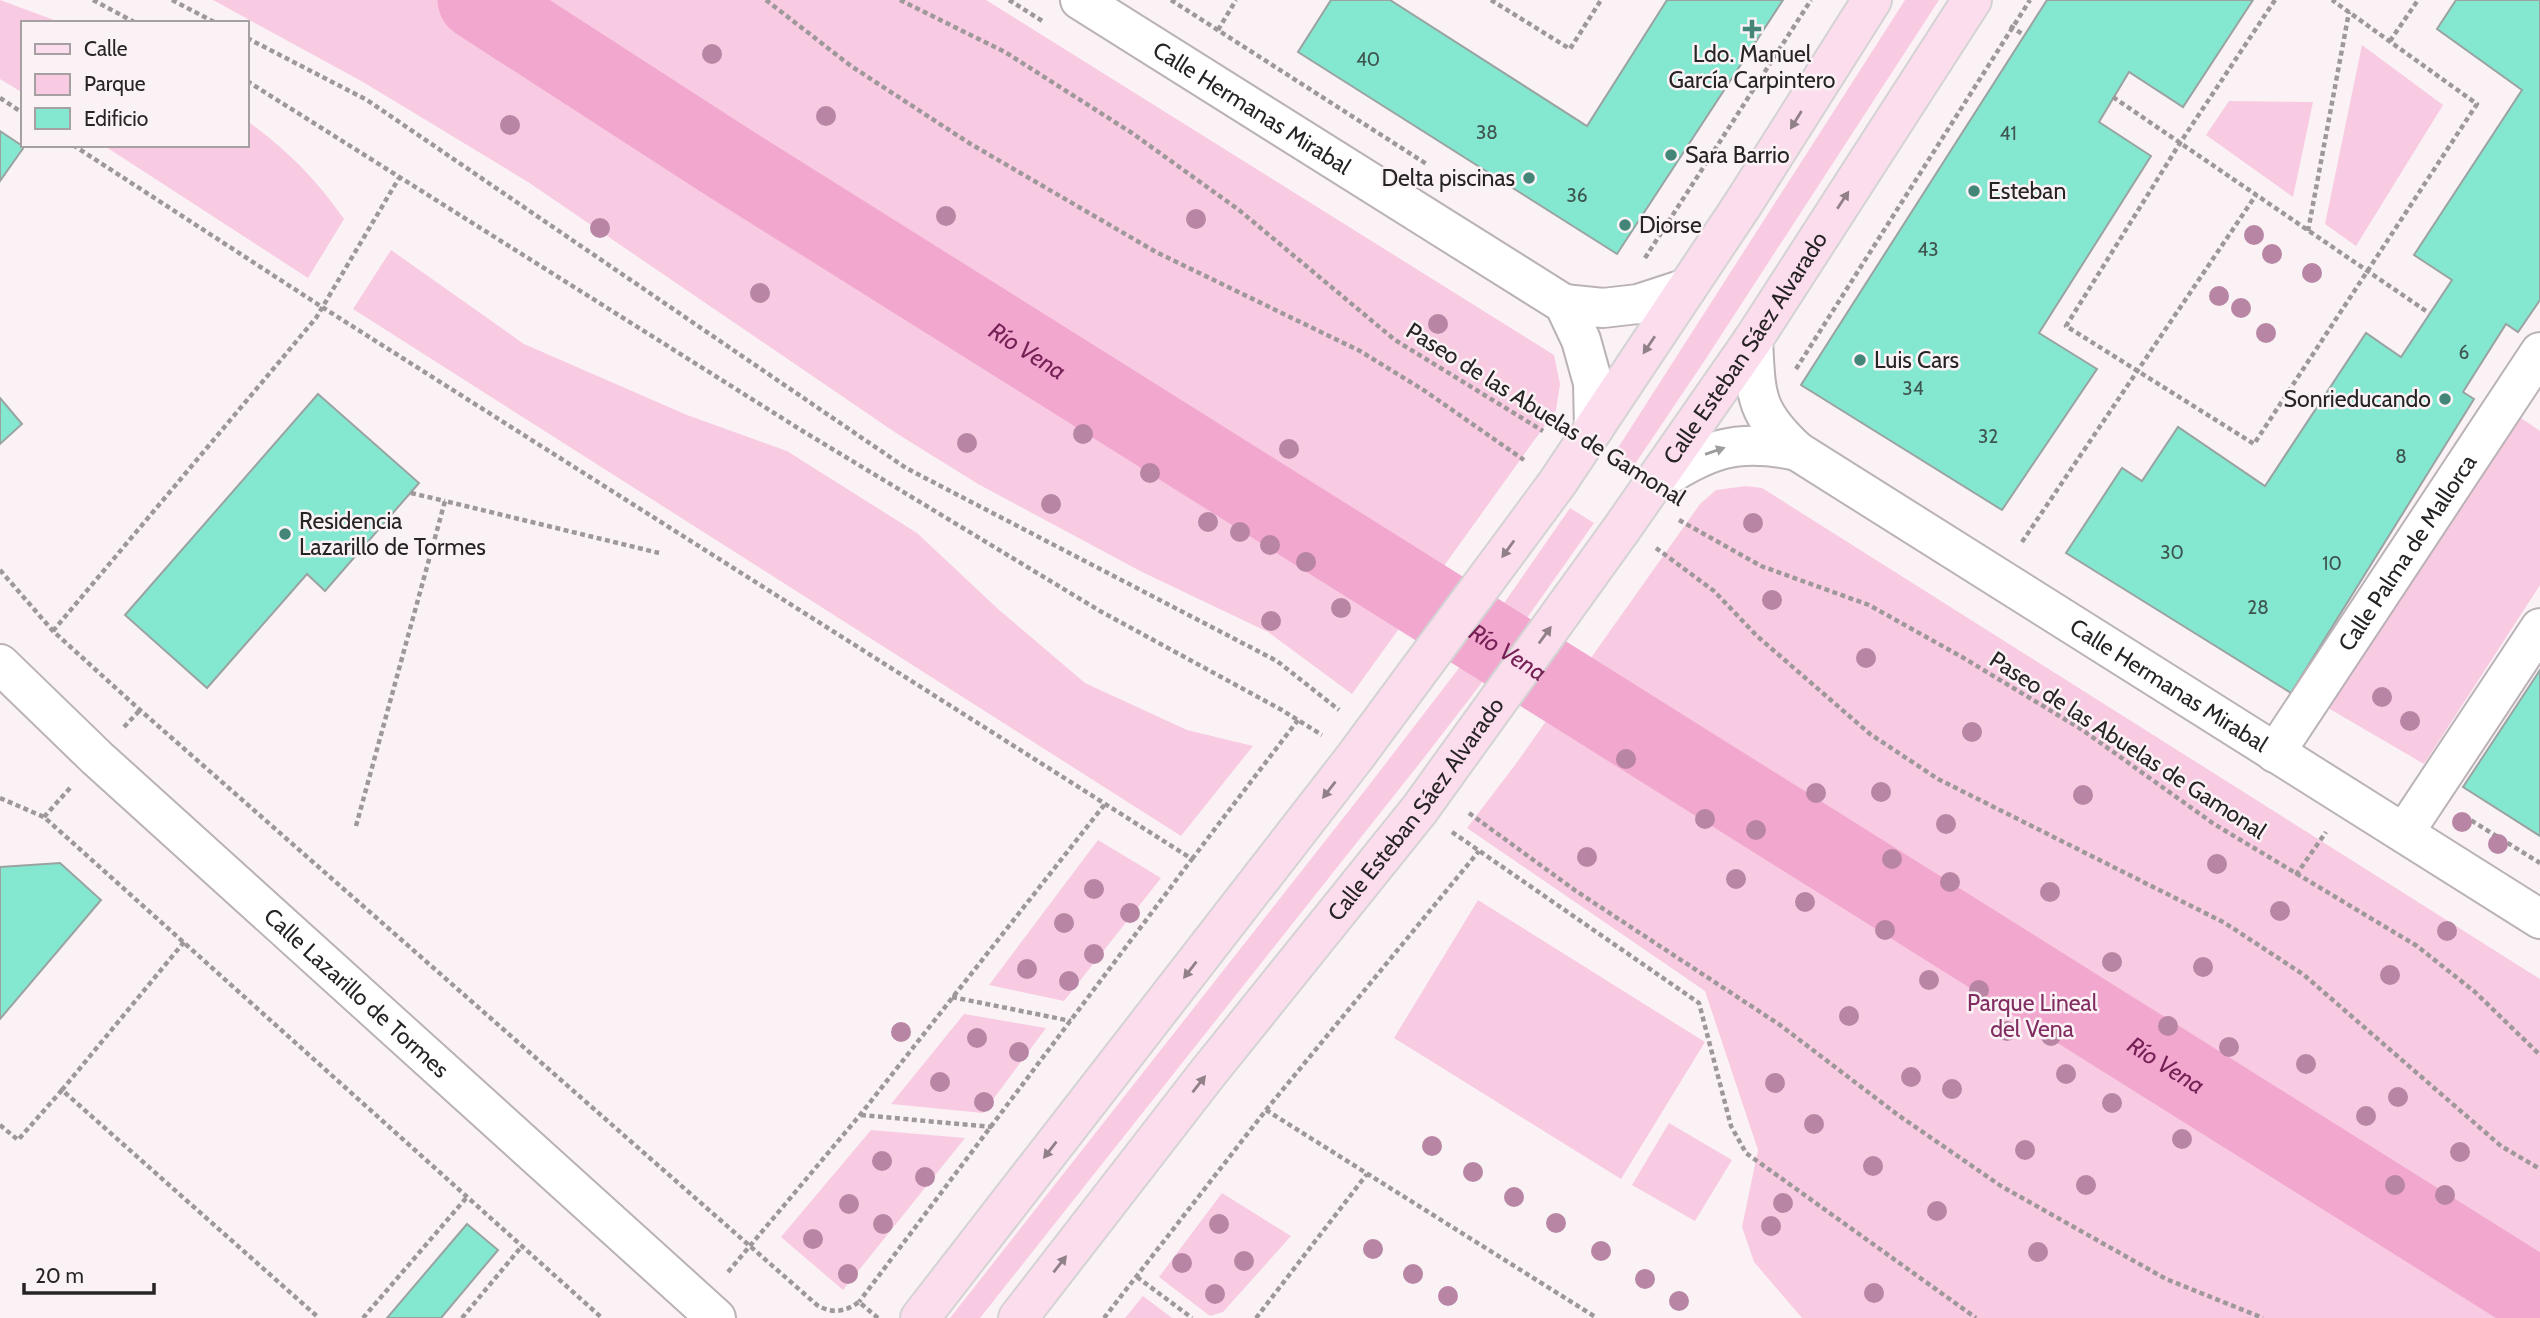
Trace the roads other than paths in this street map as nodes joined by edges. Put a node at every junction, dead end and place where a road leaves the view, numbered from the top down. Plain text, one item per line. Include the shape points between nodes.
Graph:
1 (1080, 0) edge
2 (1872, 0) edge
3 (1972, 0) edge
4 (1687, 288) junction
5 (1564, 303) junction
6 (1753, 340) junction
7 (2540, 352) edge
8 (1586, 440) junction
9 (1797, 451) junction
10 (1649, 491) junction
11 (2540, 628) edge
12 (1, 669) edge
13 (2275, 753) junction
14 (2404, 833) junction
15 (2540, 919) edge
16 (716, 1318) edge
17 (920, 1318) edge
18 (1018, 1318) edge

1 - 5 street, Calle Hermanas Mirabal
2 -> 4 main road
6 -> 3 main road, Calle Esteban Sáez Alvarado
4 - 5 street via 1638,304 1603,308
4 -> 8 main road
5 - 8 street via 1593,383
6 - 9 street, Calle Hermanas Mirabal via 1759,405 1773,429
6 - 10 main road, Calle Esteban Sáez Alvarado
7 - 13 street, Calle Palma de Mallorca
8 -> 17 main road via 1539,480 1366,718 1355,757
10 -> 9 street, Calle Hermanas Mirabal via 1691,461 1718,450 1769,444
9 - 13 street, Calle Hermanas Mirabal
18 -> 10 main road, Calle Esteban Sáez Alvarado via 1420,809
11 - 14 street
12 - 16 street, Calle Lazarillo de Tormes
13 - 14 street, Calle Hermanas Mirabal
14 - 15 street, Calle Hermanas Mirabal

